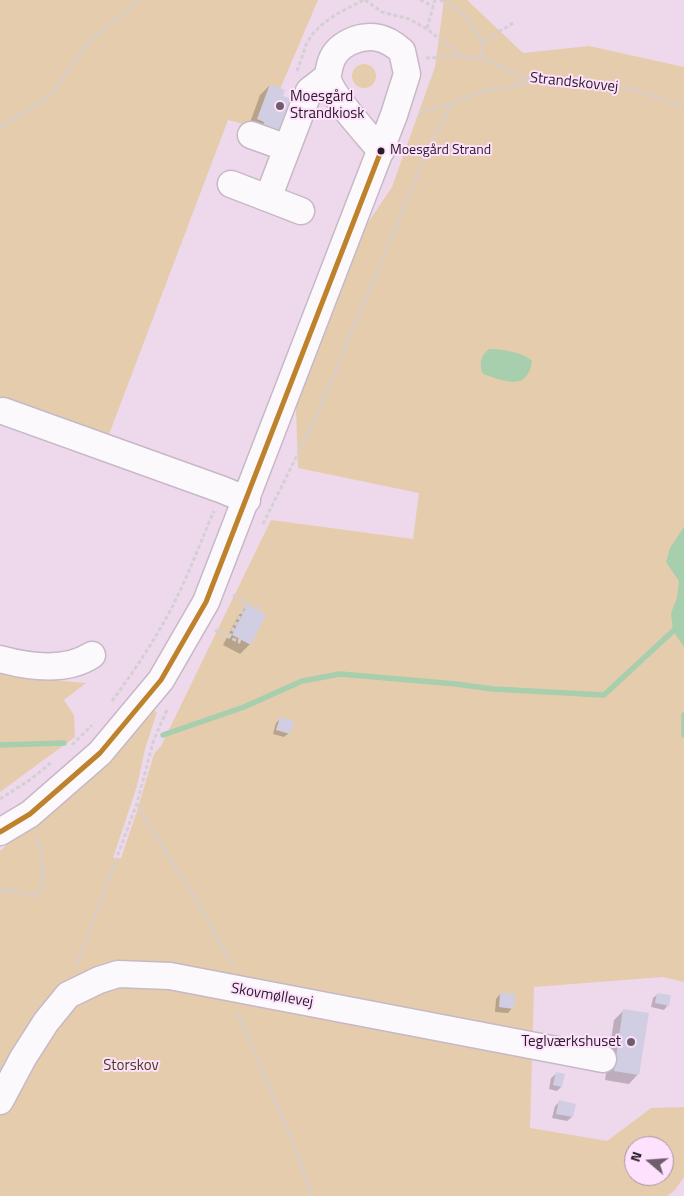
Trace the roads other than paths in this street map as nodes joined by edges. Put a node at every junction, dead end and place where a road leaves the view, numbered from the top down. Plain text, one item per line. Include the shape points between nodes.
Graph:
1 (327, 77) junction
2 (251, 135) dead end
3 (287, 148) junction
4 (381, 150) junction
5 (231, 184) dead end
6 (268, 198) junction
7 (301, 211) dead end
8 (3, 411) dead end
9 (247, 500) junction
10 (92, 655) dead end
11 (0, 659) edge
12 (0, 832) edge
13 (603, 1060) dead end
14 (0, 1101) edge

1 - 3 street via 309,90
1 - 4 street via 333,91
1 - 4 street via 339,48 357,38 392,42 402,51 407,74
2 - 3 street
3 - 6 street
4 - 9 street
5 - 6 street
6 - 7 street
8 - 9 street
9 - 12 street via 206,602 160,680 100,753 23,818
10 - 11 street via 81,662 51,666 25,666
13 - 14 street, Skovmøllevej via 170,976 118,974 68,995 46,1022

